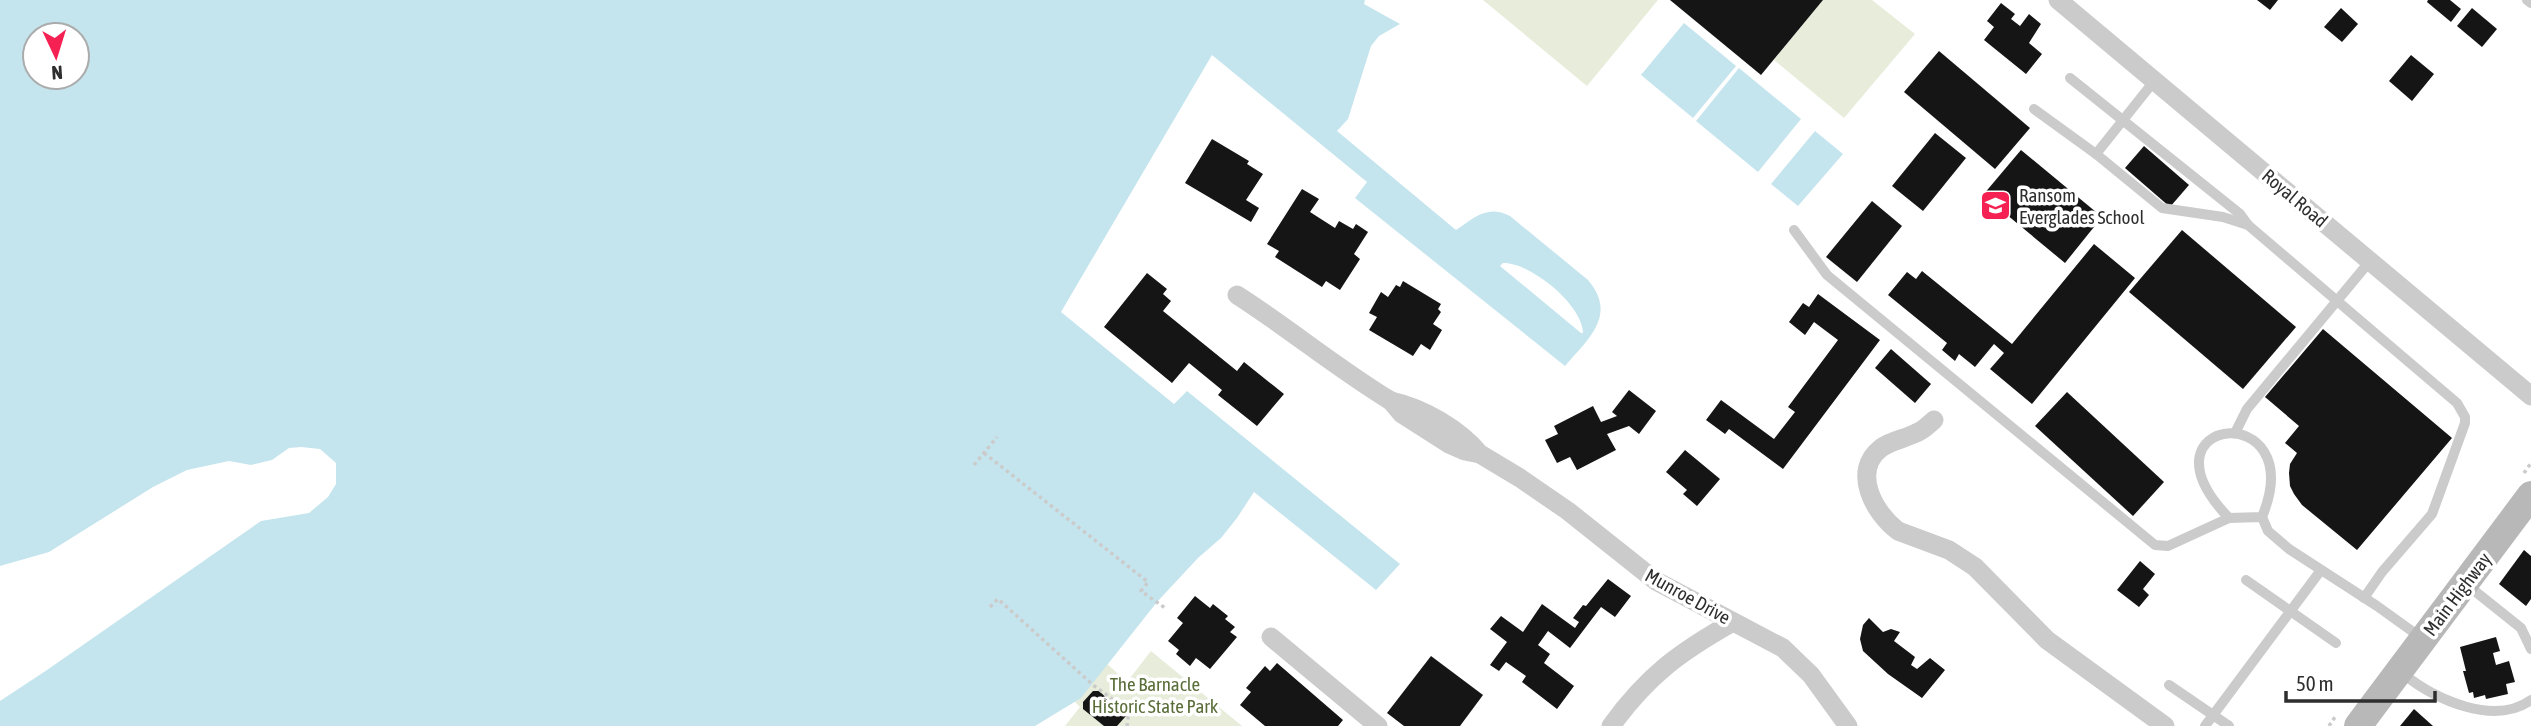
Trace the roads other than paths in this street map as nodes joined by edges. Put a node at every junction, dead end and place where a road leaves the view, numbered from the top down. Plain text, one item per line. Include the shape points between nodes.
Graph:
1 (2058, 0) edge
2 (2070, 78) dead end
3 (2155, 79) junction
4 (2034, 109) dead end
5 (2124, 120) junction
6 (2096, 155) junction
7 (2248, 225) junction
8 (1794, 230) dead end
9 (2370, 261) junction
10 (1237, 295) dead end
11 (2337, 299) junction
12 (2531, 396) edge
13 (1934, 420) dead end
14 (2235, 433) junction
15 (2531, 495) edge
16 (2262, 517) junction
17 (2229, 518) junction
18 (2321, 570) junction
19 (2246, 580) dead end
20 (2465, 583) junction
21 (2364, 598) junction
22 (2290, 612) junction
23 (1733, 622) junction
24 (1271, 637) dead end
25 (2423, 639) junction
26 (2336, 643) dead end
27 (2531, 649) edge
28 (2399, 670) junction
29 (2169, 685) dead end
30 (2531, 700) edge
31 (2213, 715) junction
32 (2463, 719) dead end
33 (2513, 721) dead end
34 (1378, 726) edge
35 (1611, 726) edge
36 (1848, 726) edge
37 (2165, 726) edge
38 (2205, 726) edge
39 (2229, 726) edge
40 (2358, 726) edge

1 - 3 street, Royal Road
2 - 5 lane
3 - 5 lane
3 - 9 street, Royal Road
4 - 6 lane
5 - 6 lane
5 - 7 lane
6 - 7 lane via 2162,208
7 - 11 lane
8 - 17 lane via 1828,275 2155,545 2168,546
9 - 11 lane
9 - 12 street, Royal Road
10 - 23 street, Munroe Drive via 1346,373 1468,440 1480,454 1568,512 1656,581
11 - 14 lane via 2247,409
11 - 21 lane via 2458,403 2465,417 2432,514
13 - 37 street via 1918,433 1880,448 1867,471 1871,501 1898,531 1949,550 1975,567 2047,640
14 - 16 lane via 2255,439 2264,452 2272,486
14 - 17 lane via 2208,441 2199,453 2197,470 2216,505
15 - 20 main road, Main Highway
16 - 17 lane
16 - 18 lane via 2278,540
18 - 21 lane
18 - 22 lane
19 - 22 lane
20 - 25 main road, Main Highway
20 - 27 lane via 2521,628
21 - 25 lane
22 - 26 lane
22 - 31 lane
23 - 35 street via 1690,646 1647,681
23 - 36 street, Munroe Drive via 1799,661
24 - 34 street
25 - 28 main road, Main Highway
28 - 32 lane
28 - 40 main road, Main Highway
29 - 31 lane
30 - 33 lane
31 - 38 lane
31 - 39 lane

